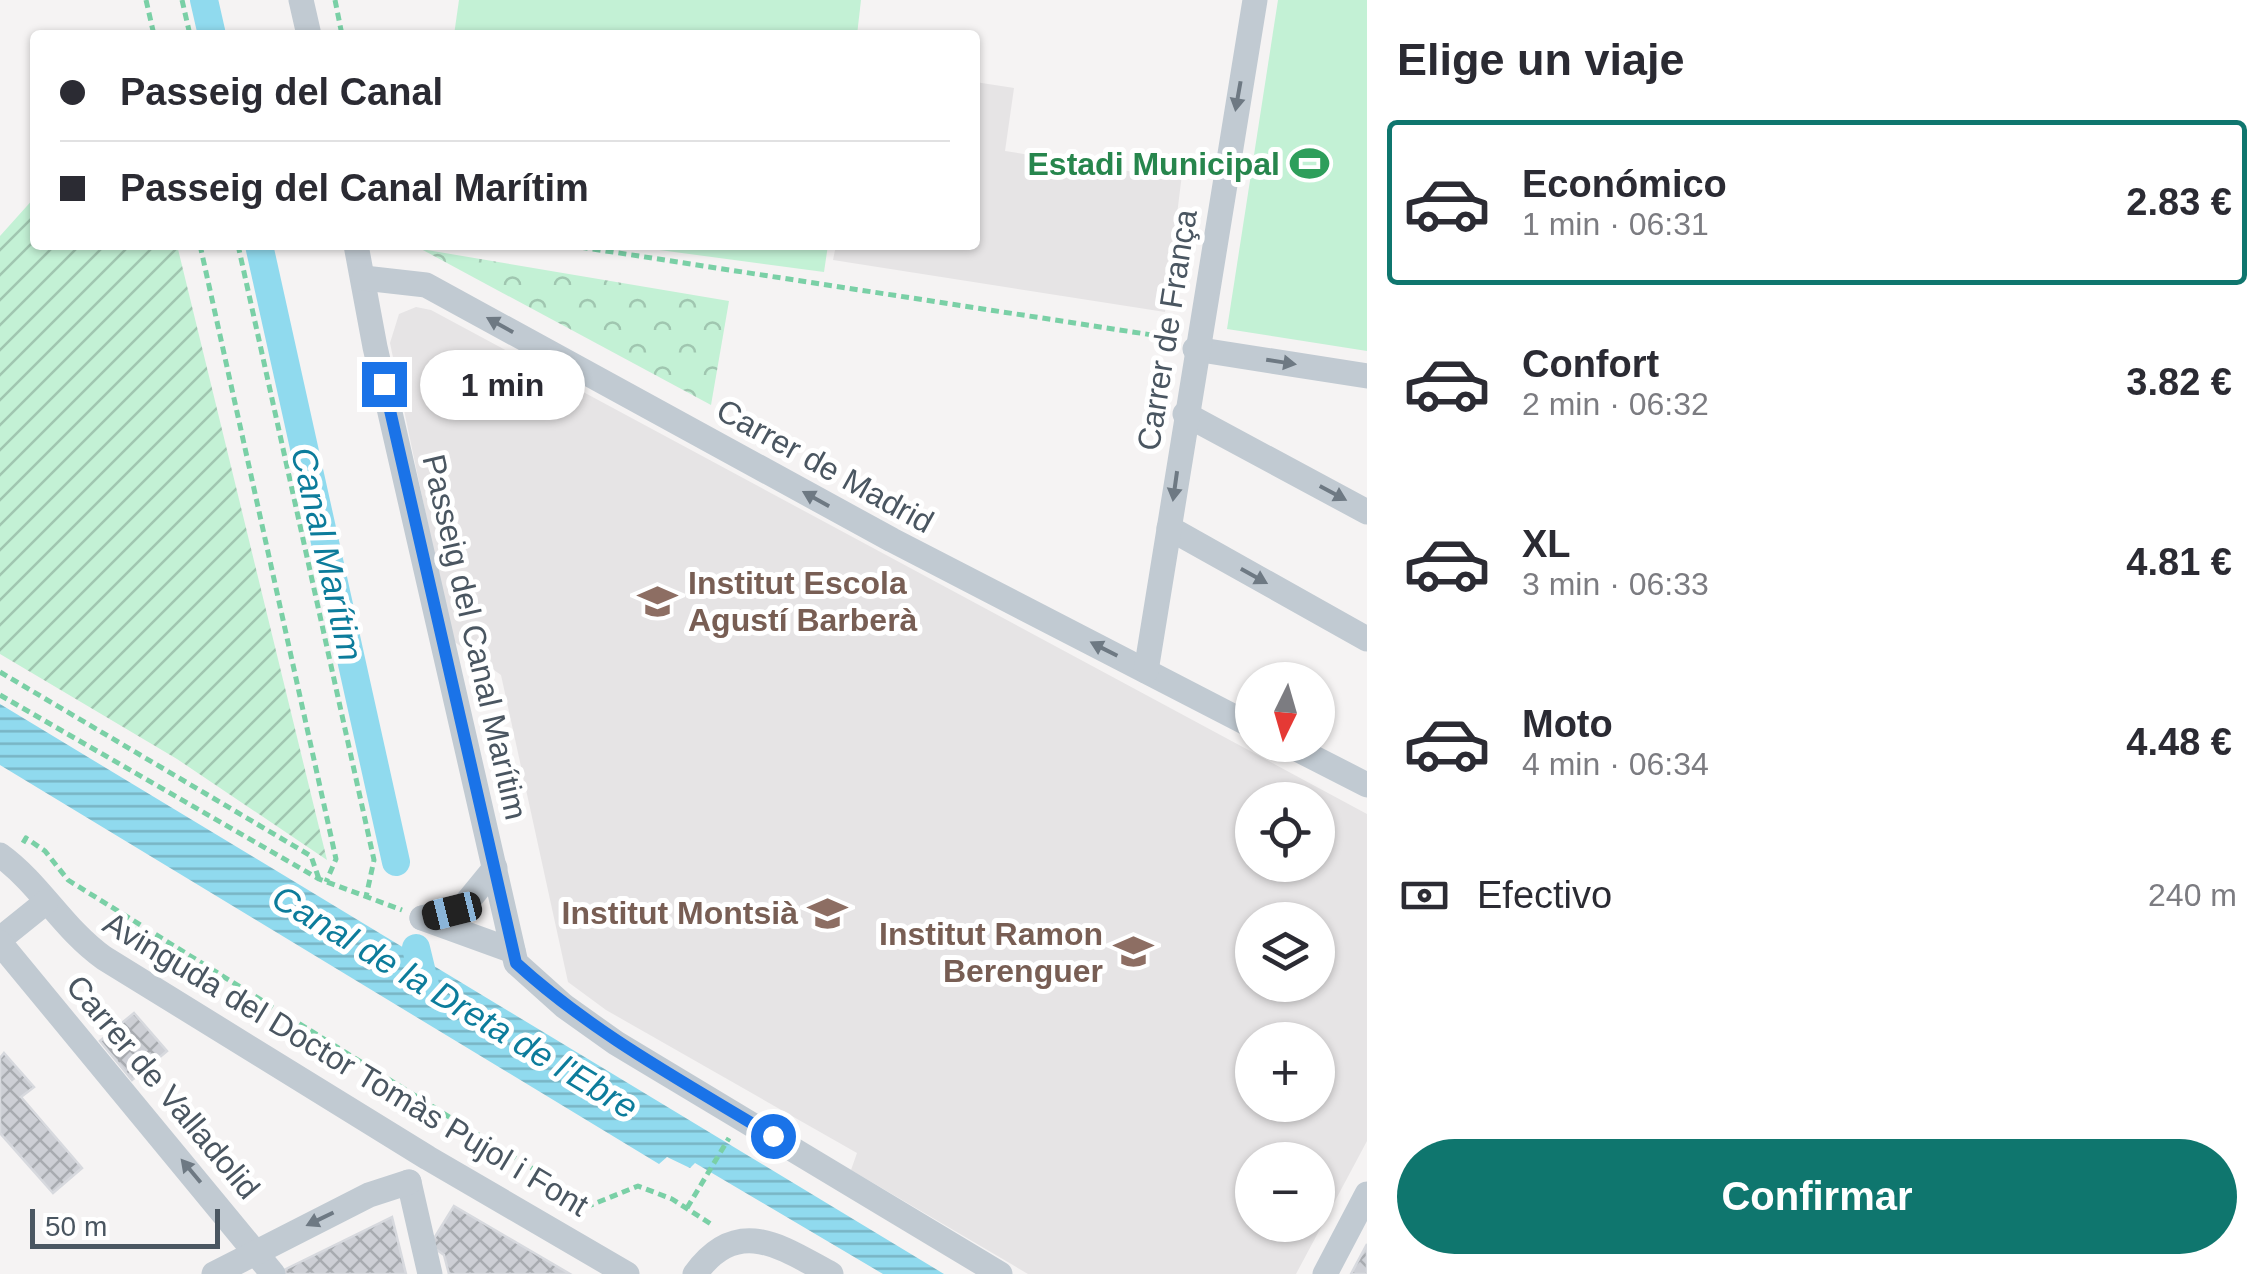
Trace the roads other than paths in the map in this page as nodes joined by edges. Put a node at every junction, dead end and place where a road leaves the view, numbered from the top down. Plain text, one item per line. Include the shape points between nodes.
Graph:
1 (301, 0) edge
2 (1255, 0) edge
3 (308, 30) edge
4 (357, 250) edge
5 (364, 278) junction
6 (1185, 343) junction
7 (1367, 376) edge
8 (1186, 414) junction
9 (1367, 512) edge
10 (1169, 528) junction
11 (1367, 640) edge
12 (1146, 671) junction
13 (1235, 717) edge
14 (1321, 762) edge
15 (1367, 786) edge
16 (5, 859) edge
17 (495, 868) junction
18 (46, 902) junction
19 (0, 942) edge
20 (515, 957) junction
21 (428, 1158) junction
22 (409, 1182) junction
23 (1367, 1194) edge
24 (257, 1250) junction
25 (214, 1274) edge
26 (273, 1274) edge
27 (430, 1274) edge
28 (627, 1274) edge
29 (695, 1274) edge
30 (831, 1274) edge
31 (1000, 1274) edge
32 (1325, 1274) edge

1 - 3 street
2 -> 6 street, Carrer de França
4 - 5 street, Passeig del Canal Marítim
12 -> 5 street, Carrer de Madrid via 426,285
5 - 17 street, Passeig del Canal Marítim
6 -> 7 street
6 - 8 street, Carrer de França
8 -> 9 street
8 -> 10 street, Carrer de França
10 -> 11 street
10 - 12 street, Carrer de França
12 - 13 street, Carrer de Madrid
14 - 15 street
16 - 18 street, Avinguda del Doctor Tomàs Pujol i Font
17 - 20 street, Passeig del Canal Marítim
17 - 20 street, Passeig del Canal Marítim via 463,907 422,918
18 - 19 street
18 - 21 street, Avinguda del Doctor Tomàs Pujol i Font via 104,958
24 -> 19 street, Carrer de Valladolid
20 - 31 street via 564,1006 616,1043
21 - 22 street
21 - 28 street, Avinguda del Doctor Tomàs Pujol i Font
22 -> 24 street
22 - 27 street
23 - 32 street
24 - 25 street
24 - 26 street, Carrer de Valladolid
29 - 30 street via 710,1254 767,1239

